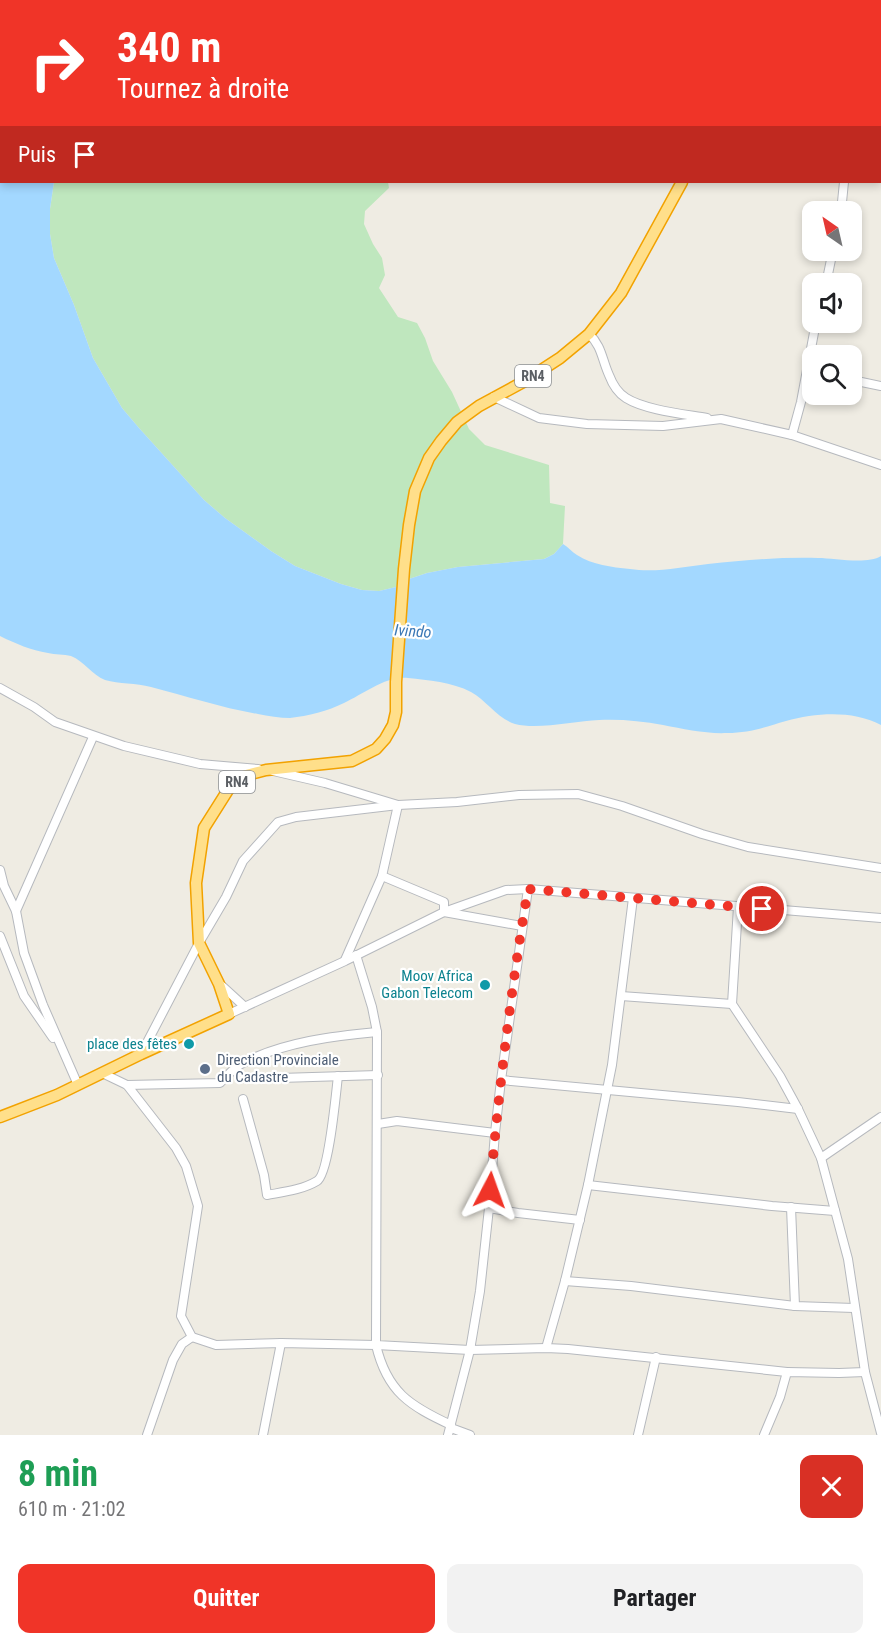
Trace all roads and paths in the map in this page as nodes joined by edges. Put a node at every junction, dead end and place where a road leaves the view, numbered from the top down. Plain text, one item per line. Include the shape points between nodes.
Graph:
1 (681, 183) edge
2 (844, 183) edge
3 (842, 201) edge
4 (589, 334) junction
5 (862, 382) edge
6 (881, 386) edge
7 (494, 398) junction
8 (802, 400) edge
9 (721, 419) junction
10 (792, 435) junction
11 (881, 465) edge
12 (0, 688) edge
13 (93, 736) junction
14 (266, 770) junction
15 (398, 806) junction
16 (881, 868) edge
17 (0, 870) edge
18 (382, 876) junction
19 (528, 889) junction
20 (633, 898) junction
21 (738, 907) junction
22 (16, 911) junction
23 (444, 912) junction
24 (881, 918) edge
25 (522, 926) junction
26 (0, 936) edge
27 (199, 943) junction
28 (356, 955) junction
29 (345, 961) junction
30 (219, 984) junction
31 (621, 996) junction
32 (732, 1004) junction
33 (245, 1007) junction
34 (230, 1014) junction
35 (378, 1032) junction
36 (64, 1054) junction
37 (141, 1054) junction
38 (102, 1073) junction
39 (378, 1075) junction
40 (338, 1076) junction
41 (280, 1078) dead end
42 (501, 1080) junction
43 (78, 1084) junction
44 (127, 1085) junction
45 (607, 1090) junction
46 (243, 1099) dead end
47 (798, 1109) junction
48 (0, 1117) edge
49 (881, 1117) edge
50 (378, 1124) junction
51 (495, 1133) junction
52 (821, 1158) junction
53 (588, 1185) junction
54 (791, 1207) junction
55 (489, 1208) junction
56 (835, 1211) junction
57 (580, 1220) junction
58 (565, 1281) junction
59 (795, 1306) junction
60 (854, 1308) junction
61 (192, 1337) junction
62 (281, 1343) junction
63 (376, 1346) junction
64 (546, 1348) junction
65 (470, 1350) junction
66 (656, 1357) junction
67 (787, 1372) junction
68 (865, 1372) junction
69 (450, 1430) edge
70 (881, 1433) edge
71 (150, 1434) edge
72 (263, 1435) edge
73 (470, 1435) edge
74 (638, 1435) edge
75 (764, 1435) edge

1 - 4 highway, RN4 via 621,293
2 - 3 street
4 - 7 highway, RN4 via 560,358
4 - 9 street via 602,350 615,387 625,397 648,407
5 - 6 street
7 - 9 street via 539,418 587,424 663,426
7 - 14 highway, RN4 via 458,422 441,441 415,491 404,569 396,712 385,739 376,749 352,761
8 - 10 street
9 - 10 street
10 - 11 street
12 - 13 street via 55,722
13 - 14 street via 200,764
13 - 22 street
14 - 15 street
14 - 27 highway, RN4 via 242,776 228,790 204,828 196,883
15 - 16 street via 578,794 748,847
15 - 18 street
15 - 27 street via 278,822 243,861
17 - 22 street
18 - 23 street via 444,902
18 - 29 street
19 - 20 street
19 - 23 street via 506,890
19 - 25 street
20 - 21 street
20 - 31 street
21 - 24 street
21 - 32 street
22 - 36 street via 24,953
23 - 25 street
23 - 28 street
25 - 42 street
26 - 36 street via 24,996
27 - 30 highway, RN4
27 - 37 street
28 - 29 street
28 - 35 street
29 - 33 street
30 - 33 street
30 - 34 highway, RN4
31 - 32 street
31 - 45 street
32 - 47 street
33 - 34 street
34 - 37 highway
35 - 39 street
35 - 44 street via 335,1036 280,1049 243,1063 219,1083
36 - 43 street
37 - 38 highway
38 - 43 highway
38 - 44 street
39 - 40 street
39 - 50 street
40 - 41 street
40 - 46 street via 322,1176 292,1190 267,1195
42 - 45 street
42 - 51 street
43 - 48 highway
44 - 61 street via 181,1157 198,1206 181,1316
45 - 47 street
45 - 53 street
47 - 52 street
49 - 52 street
50 - 51 street via 396,1121
50 - 63 street
51 - 55 street
52 - 56 street
53 - 54 street
53 - 57 street
54 - 56 street
54 - 59 street
55 - 57 street
55 - 65 street
56 - 60 street via 848,1259
57 - 58 street
58 - 59 street
58 - 64 street
59 - 60 street
60 - 68 street
61 - 62 street via 216,1344
61 - 71 street via 182,1344 173,1360
62 - 63 street
62 - 72 street
63 - 65 street
63 - 69 street via 392,1385 408,1402
64 - 65 street
64 - 66 street
65 - 69 street
66 - 67 street
66 - 74 street
67 - 68 street
67 - 75 street
68 - 70 street
69 - 73 street

